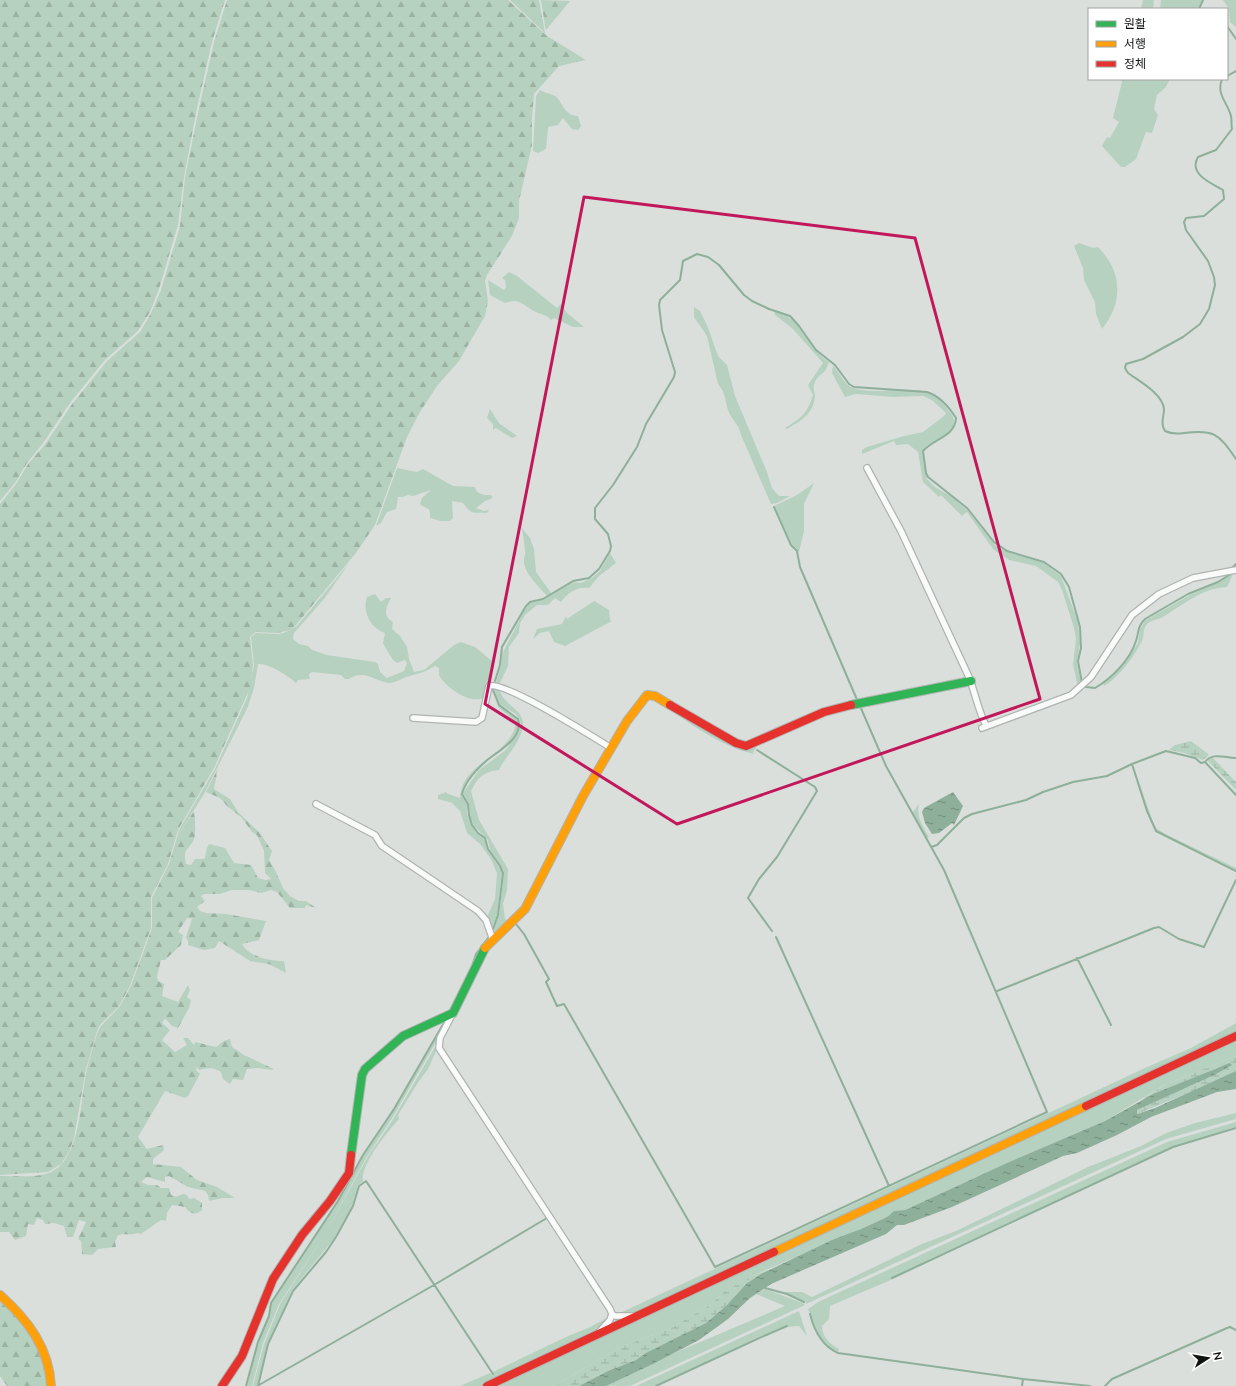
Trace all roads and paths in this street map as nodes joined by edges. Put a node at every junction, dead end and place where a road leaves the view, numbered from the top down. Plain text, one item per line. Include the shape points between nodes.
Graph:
1 (868, 468) dead end
2 (1236, 570) edge
3 (971, 681) junction
4 (413, 718) dead end
5 (611, 748) junction
6 (316, 804) dead end
7 (493, 940) junction
8 (453, 1013) junction
9 (1236, 1036) edge
10 (0, 1295) edge
11 (612, 1314) junction
12 (637, 1316) junction
13 (594, 1336) junction
14 (51, 1386) edge
15 (222, 1386) edge
16 (488, 1386) edge

1 - 3 street via 904,537
2 - 3 street via 1193,578 1159,594 1132,615 1105,657 1081,688 1071,695 985,727
3 - 5 street via 824,712 746,746 728,740 655,696 647,695 639,703
4 - 5 street via 476,722 482,718 489,686 496,686 522,696
5 - 7 street via 583,796 525,909
6 - 7 street via 375,835 382,846 478,910 486,920
7 - 8 street via 484,950
8 - 11 street via 440,1038 439,1048
8 - 15 street via 404,1036 365,1070 362,1075 349,1173 302,1235 273,1279 242,1356
9 - 12 street
10 - 14 street via 21,1316 38,1340 51,1375
11 - 12 street
11 - 13 street via 610,1320
12 - 13 street
13 - 16 street

